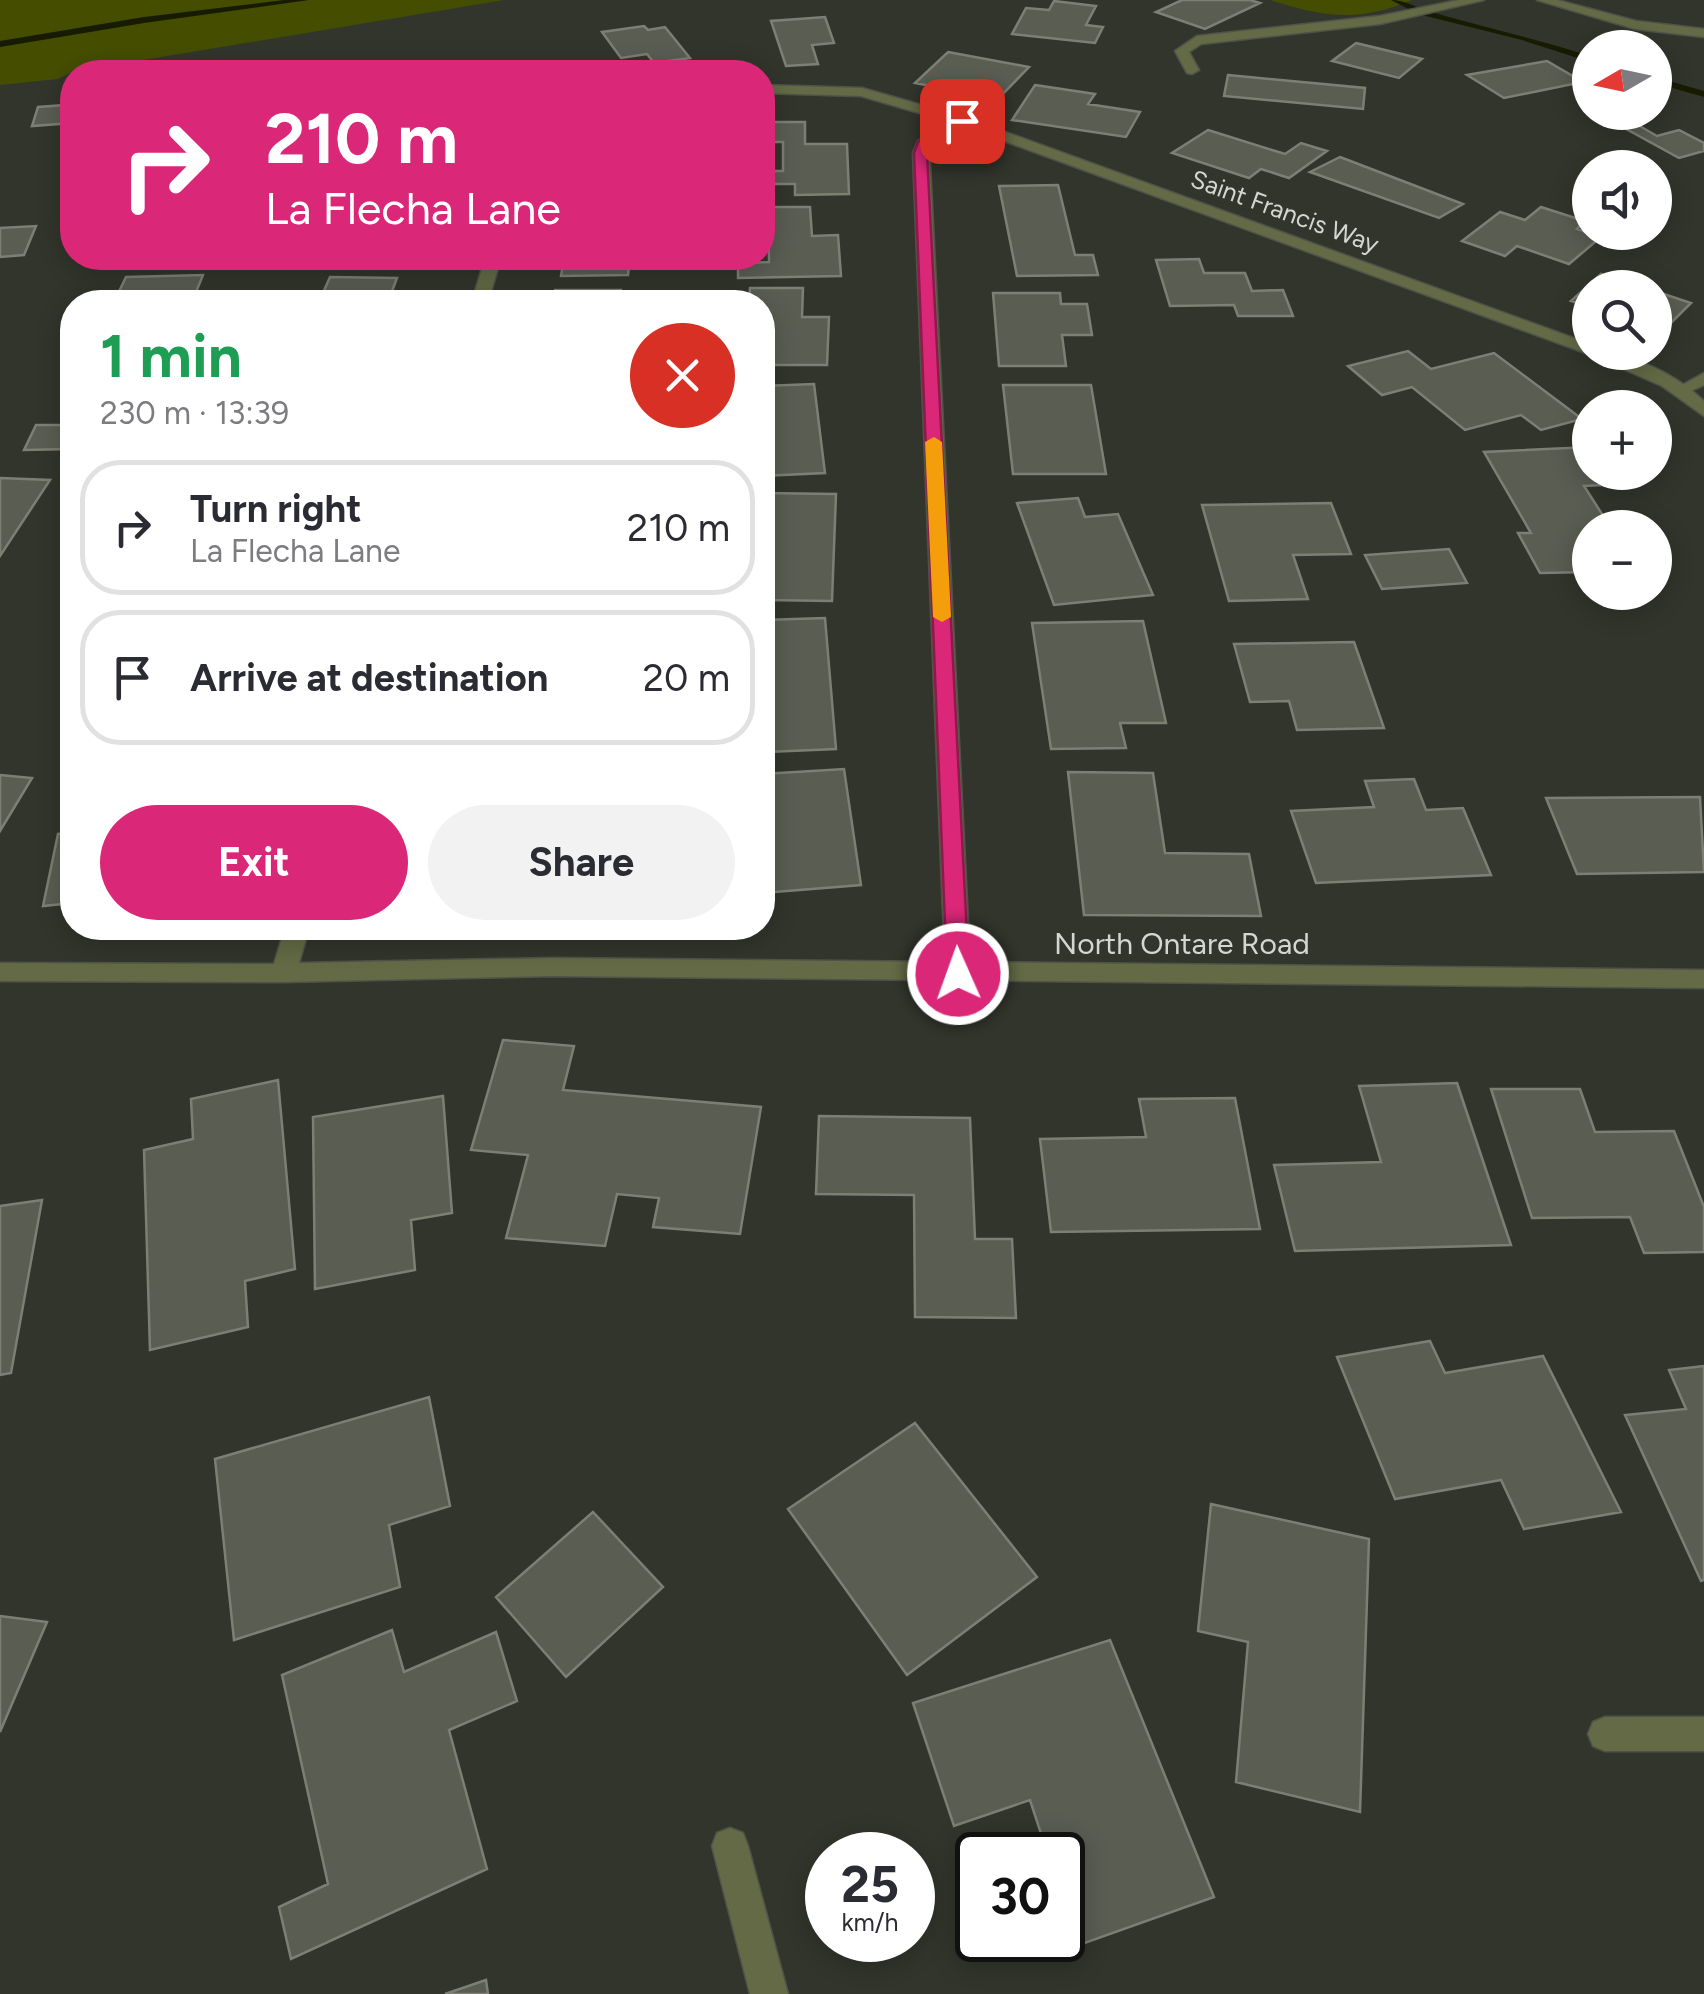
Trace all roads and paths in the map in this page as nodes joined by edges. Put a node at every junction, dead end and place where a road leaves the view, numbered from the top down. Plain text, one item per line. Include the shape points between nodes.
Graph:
1 (1478, 0) edge
2 (1543, 0) edge
3 (1704, 33) edge
4 (1192, 70) dead end
5 (775, 89) edge
6 (962, 121) junction
7 (1572, 343) edge
8 (1638, 370) edge
9 (1704, 378) edge
10 (1684, 389) junction
11 (1704, 411) edge
12 (293, 940) edge
13 (0, 972) edge
14 (284, 974) junction
15 (958, 974) junction
16 (1704, 979) edge
17 (1604, 1734) dead end
18 (1704, 1734) edge
19 (730, 1846) dead end
20 (769, 1994) edge

1 - 4 street via 1197,40 1182,51
2 - 3 street via 1634,25
5 - 6 street, Saint Francis Way via 862,92
6 - 7 street, Saint Francis Way
6 - 15 street via 923,144 920,153
8 - 10 street, Saint Francis Way
9 - 10 street
10 - 11 street, Saint Francis Way
12 - 14 street
13 - 14 street, North Ontare Road
14 - 15 street, North Ontare Road via 553,967
15 - 16 street, North Ontare Road
17 - 18 street
19 - 20 street

